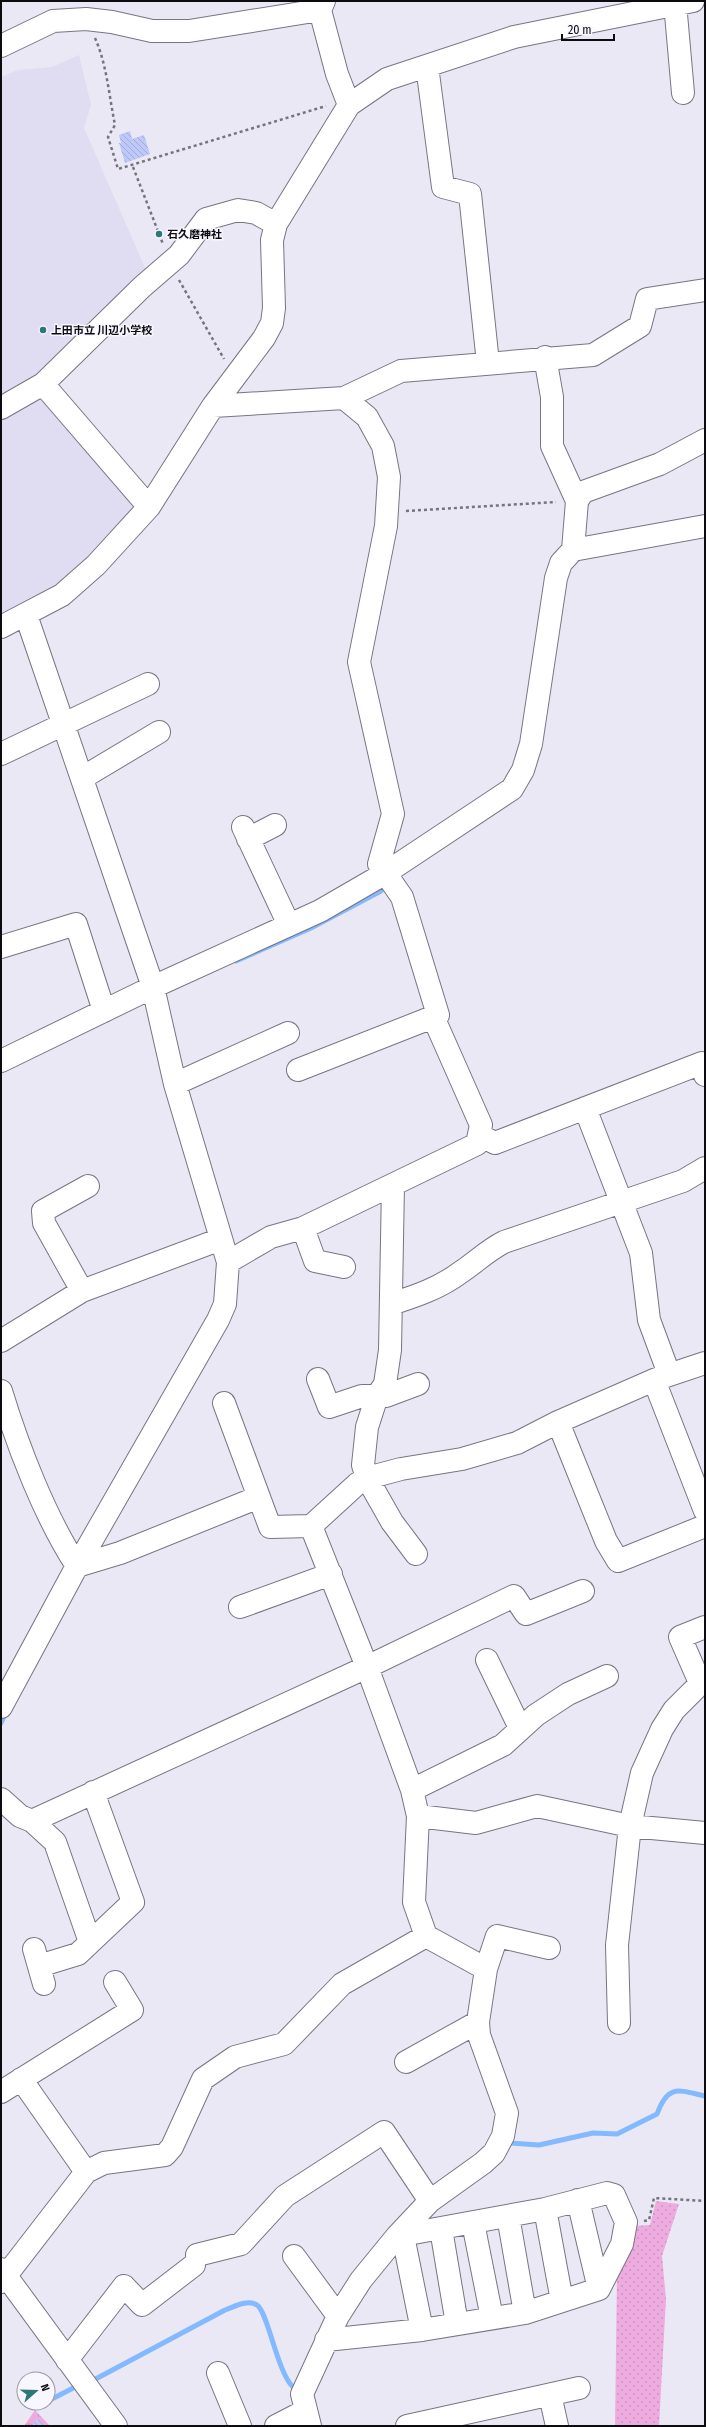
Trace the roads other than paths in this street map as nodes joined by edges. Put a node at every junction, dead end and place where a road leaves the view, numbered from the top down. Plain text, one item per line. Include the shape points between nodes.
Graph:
1 (684, 2) edge
2 (322, 6) edge
3 (1, 46) edge
4 (427, 66) junction
5 (683, 93) dead end
6 (349, 105) junction
7 (276, 224) junction
8 (705, 290) edge
9 (545, 357) junction
10 (488, 363) junction
11 (43, 384) junction
12 (344, 398) junction
13 (213, 406) junction
14 (1, 408) edge
15 (705, 440) edge
16 (577, 501) junction
17 (149, 507) junction
18 (705, 526) edge
19 (573, 550) junction
20 (26, 615) junction
21 (1, 628) edge
22 (148, 684) dead end
23 (63, 726) junction
24 (159, 732) dead end
25 (1, 754) edge
26 (82, 778) junction
27 (275, 825) dead end
28 (384, 874) junction
29 (289, 925) junction
30 (1, 947) edge
31 (153, 987) junction
32 (104, 1011) junction
33 (438, 1015) junction
34 (288, 1033) dead end
35 (1, 1061) edge
36 (298, 1070) dead end
37 (705, 1075) edge
38 (181, 1082) junction
39 (585, 1108) junction
40 (479, 1135) junction
41 (705, 1168) edge
42 (393, 1185) junction
43 (88, 1186) dead end
44 (620, 1202) junction
45 (303, 1228) junction
46 (221, 1239) junction
47 (228, 1262) junction
48 (344, 1267) dead end
49 (82, 1291) junction
50 (391, 1304) junction
51 (1, 1341) edge
52 (705, 1363) edge
53 (662, 1377) junction
54 (318, 1379) dead end
55 (418, 1384) dead end
56 (1, 1391) edge
57 (377, 1396) junction
58 (224, 1403) dead end
59 (558, 1422) junction
60 (367, 1478) junction
61 (259, 1497) junction
62 (705, 1511) edge
63 (311, 1526) junction
64 (705, 1526) edge
65 (416, 1554) dead end
66 (77, 1566) junction
67 (331, 1574) junction
68 (583, 1591) dead end
69 (240, 1607) dead end
70 (705, 1627) edge
71 (487, 1660) dead end
72 (367, 1667) junction
73 (607, 1676) dead end
74 (703, 1682) edge
75 (1, 1707) edge
76 (520, 1728) junction
77 (412, 1790) junction
78 (93, 1792) junction
79 (1, 1800) edge
80 (418, 1816) junction
81 (32, 1821) junction
82 (630, 1826) junction
83 (705, 1833) edge
84 (426, 1936) junction
85 (90, 1942) junction
86 (549, 1948) dead end
87 (39, 1967) dead end
88 (486, 1969) junction
89 (115, 1982) dead end
90 (478, 2022) junction
91 (619, 2023) dead end
92 (406, 2062) dead end
93 (21, 2079) junction
94 (1, 2092) edge
95 (86, 2172) junction
96 (578, 2200) junction
97 (430, 2201) junction
98 (545, 2209) junction
99 (508, 2216) junction
100 (473, 2223) junction
101 (441, 2229) junction
102 (400, 2236) junction
103 (294, 2256) dead end
104 (2, 2276) edge
105 (599, 2289) junction
106 (562, 2301) junction
107 (525, 2313) junction
108 (338, 2316) junction
109 (492, 2318) junction
110 (457, 2324) junction
111 (422, 2330) junction
112 (326, 2340) junction
113 (67, 2360) junction
114 (218, 2373) dead end
115 (579, 2388) dead end
116 (550, 2395) junction
117 (308, 2419) edge
118 (450, 2422) edge
119 (115, 2425) edge
120 (240, 2426) edge
121 (276, 2426) edge
122 (407, 2426) edge
123 (557, 2426) edge

1 - 4 street via 514,37
1 - 5 street
2 - 3 street via 189,31 152,31 86,19 53,21
2 - 6 street via 337,74
4 - 6 street via 387,79
4 - 10 street via 442,187 470,194
6 - 7 street
7 - 11 street via 256,213 238,210 206,219 179,255 142,287
7 - 13 street via 272,240 272,323 264,338
8 - 9 street via 647,299 640,326 593,355
9 - 10 street
9 - 16 street via 552,397 552,446
10 - 12 street via 401,371
11 - 14 street
11 - 17 street
12 - 13 street
12 - 28 street via 367,417 383,446 390,477 387,512 359,662 393,814 379,864
13 - 17 street
15 - 16 street via 660,464 583,492
16 - 19 street
17 - 20 street via 96,565 62,595
18 - 19 street
19 - 28 street via 561,563 556,578 531,744 523,770 512,789
20 - 21 street
20 - 23 street
22 - 23 street
23 - 25 street
23 - 26 street
24 - 26 street
26 - 31 street
27 - 29 street via 245,833
28 - 29 street via 320,911
28 - 33 street via 402,897
29 - 31 street
30 - 32 street via 76,924
31 - 32 street
31 - 38 street
32 - 35 street
33 - 36 street
33 - 40 street via 435,1021 481,1125
34 - 38 street
37 - 39 street via 702,1063
38 - 46 street
39 - 40 street via 495,1143
39 - 44 street
40 - 42 street via 477,1144
41 - 44 street via 683,1181
42 - 45 street
42 - 50 street
43 - 49 street via 43,1211 44,1223
44 - 50 street via 504,1242 489,1249 440,1286
44 - 53 street via 641,1253 649,1320
45 - 47 street via 271,1237
45 - 48 street via 315,1261
46 - 47 street
46 - 49 street
47 - 66 street via 225,1304 218,1320
49 - 51 street
50 - 57 street via 390,1350 385,1384
52 - 53 street
53 - 59 street
53 - 62 street
54 - 57 street via 329,1407 362,1396
55 - 57 street via 386,1396
56 - 66 street via 12,1428 46,1507 62,1543
57 - 60 street via 367,1427 363,1465
58 - 61 street
59 - 60 street via 517,1443 462,1459 401,1469
59 - 64 street via 606,1541 618,1561
60 - 63 street
60 - 65 street via 392,1522
61 - 63 street via 270,1527
61 - 66 street via 120,1553
63 - 67 street
66 - 75 street
67 - 69 street
67 - 72 street
68 - 72 street via 526,1614 514,1596
70 - 74 street via 680,1637
71 - 76 street
72 - 77 street
72 - 78 street
73 - 76 street via 568,1694
74 - 82 street via 674,1710 662,1729 642,1773
76 - 77 street via 503,1745
77 - 80 street
78 - 81 street
78 - 85 street via 133,1902
79 - 81 street via 20,1816
80 - 82 street via 476,1823 537,1806
80 - 84 street via 414,1902
81 - 85 street via 55,1842
82 - 83 street
82 - 91 street via 616,1945
84 - 88 street
84 - 95 street via 342,1984 284,2044 235,2057 204,2079 172,2147 165,2155 104,2163
85 - 87 street via 78,1954
86 - 88 street via 497,1936
88 - 90 street
89 - 93 street via 132,2010
90 - 92 street
90 - 97 street via 479,2034 507,2113 503,2136 489,2158
93 - 94 street
93 - 95 street
95 - 104 street
96 - 98 street
96 - 105 street
96 - 105 street via 606,2193 614,2195 626,2222 622,2244
97 - 102 street
97 - 113 street via 384,2132 285,2196 241,2244 195,2260 142,2305 124,2286
98 - 99 street
98 - 106 street
99 - 100 street
99 - 107 street
100 - 101 street
100 - 109 street
101 - 102 street
101 - 110 street
102 - 108 street via 361,2280
102 - 111 street
103 - 108 street
104 - 113 street
105 - 106 street
106 - 107 street
107 - 109 street
108 - 112 street
109 - 110 street
110 - 111 street
111 - 112 street
112 - 117 street via 302,2394
113 - 119 street
114 - 120 street
115 - 116 street
116 - 118 street
116 - 123 street
117 - 121 street
118 - 122 street

